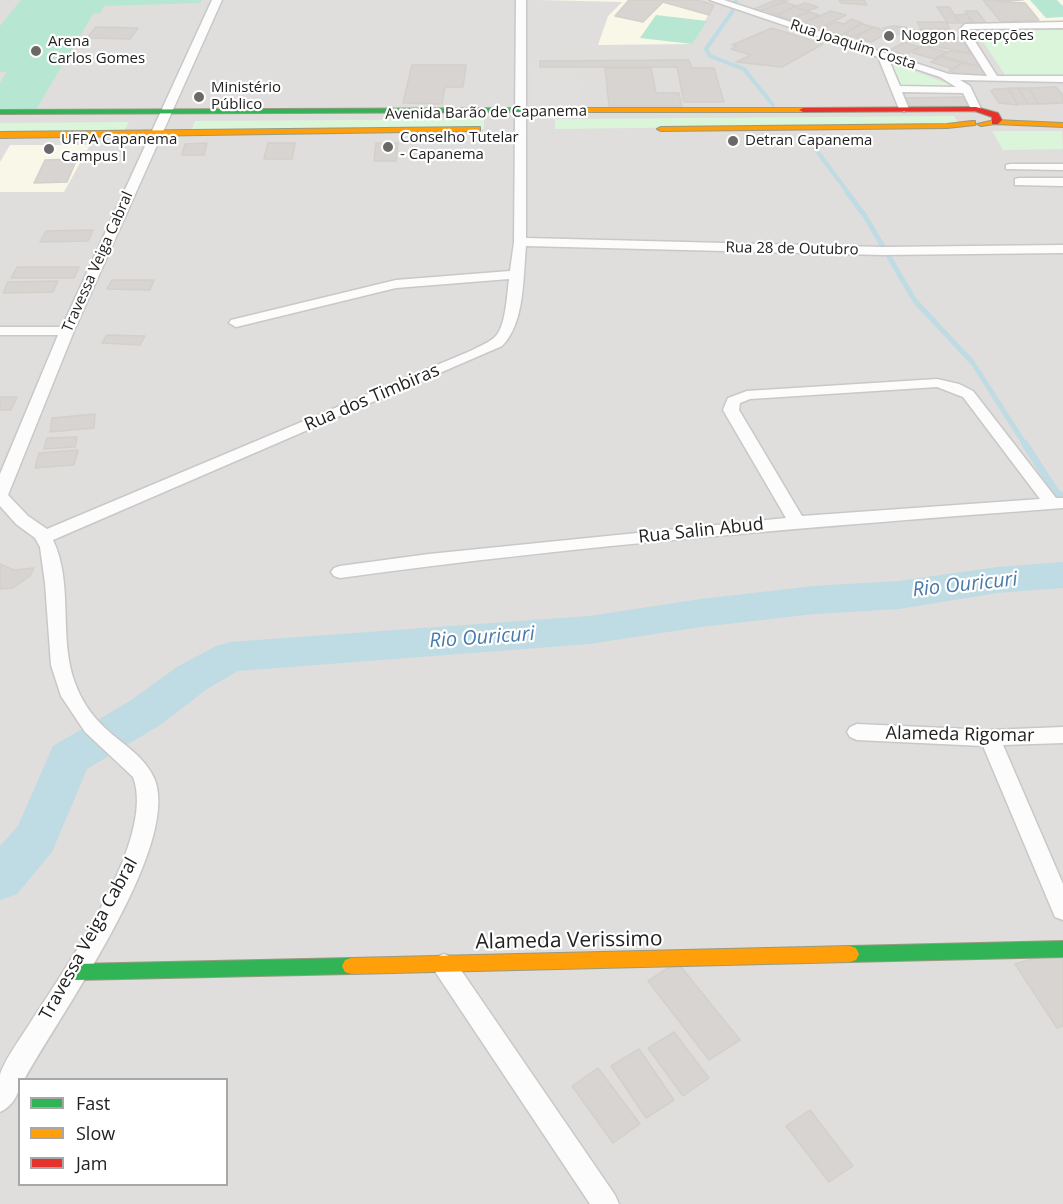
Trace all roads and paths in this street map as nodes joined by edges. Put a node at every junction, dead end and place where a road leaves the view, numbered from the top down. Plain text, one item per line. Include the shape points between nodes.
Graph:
1 (217, 0) edge
2 (521, 0) edge
3 (715, 0) edge
4 (1063, 25) edge
5 (882, 54) junction
6 (944, 75) junction
7 (990, 79) junction
8 (1063, 79) edge
9 (967, 89) junction
10 (896, 90) junction
11 (1012, 108) dead end
12 (904, 109) junction
13 (976, 110) junction
14 (0, 112) edge
15 (166, 112) junction
16 (520, 112) junction
17 (995, 122) junction
18 (972, 123) junction
19 (1063, 125) edge
20 (514, 129) junction
21 (648, 129) dead end
22 (156, 134) junction
23 (0, 135) edge
24 (1039, 152) dead end
25 (1010, 167) dead end
26 (1050, 167) junction
27 (1063, 167) edge
28 (1019, 182) dead end
29 (1062, 183) edge
30 (520, 242) junction
31 (1063, 250) edge
32 (516, 274) junction
33 (236, 323) dead end
34 (0, 331) edge
35 (67, 331) junction
36 (0, 495) edge
37 (1058, 504) edge
38 (797, 522) junction
39 (44, 537) junction
40 (340, 572) dead end
41 (857, 732) dead end
42 (1063, 735) edge
43 (990, 738) junction
44 (1063, 910) edge
45 (1063, 949) edge
46 (444, 965) junction
47 (75, 972) junction
48 (0, 1100) edge
49 (606, 1204) edge

1 - 15 street, Travessa Veiga Cabral
2 - 16 street, Rua dos Timbiras
3 - 5 street, Rua Joaquim Costa
4 - 7 street via 968,26 968,38
5 - 6 street, Rua Joaquim Costa
5 - 10 street
6 - 7 street
6 - 9 street, Rua Joaquim Costa
7 - 8 street
7 - 9 street
9 - 10 street
9 - 13 street
10 - 12 street
11 - 13 street, Avenida Barão de Capanema
12 - 13 street, Avenida Barão de Capanema
12 - 16 street, Avenida Barão de Capanema
13 - 17 street via 998,117
13 - 18 street via 959,114
14 - 15 street, Avenida Barão de Capanema
15 - 16 street, Avenida Barão de Capanema
15 - 22 street, Travessa Veiga Cabral
16 - 20 street, Rua dos Timbiras
17 - 18 street
17 - 19 street
18 - 21 street
20 - 22 street, Avenida Barão de Capanema
20 - 30 street, Rua dos Timbiras
22 - 23 street, Avenida Barão de Capanema
22 - 35 street, Travessa Veiga Cabral
24 - 26 street
25 - 26 street
26 - 27 street
26 - 29 street
28 - 29 street
30 - 31 street, Rua 28 de Outubro via 872,251
30 - 32 street, Rua dos Timbiras
32 - 33 street via 396,285
32 - 39 street, Rua dos Timbiras via 507,330 487,349
34 - 35 street
35 - 36 street, Travessa Veiga Cabral
36 - 39 street, Travessa Veiga Cabral
37 - 38 street, Rua Salin Abud
37 - 38 street via 968,394 954,387 937,383 747,395 733,401 731,410
38 - 40 street, Rua Salin Abud
39 - 47 street, Travessa Veiga Cabral via 52,564 63,677 72,700 146,784 145,824 134,863
41 - 43 street, Alameda Rigomar
42 - 43 street, Alameda Rigomar
43 - 44 street
45 - 46 street, Alameda Verissimo
46 - 47 street, Alameda Verissimo
46 - 49 street
47 - 48 street, Travessa Veiga Cabral

